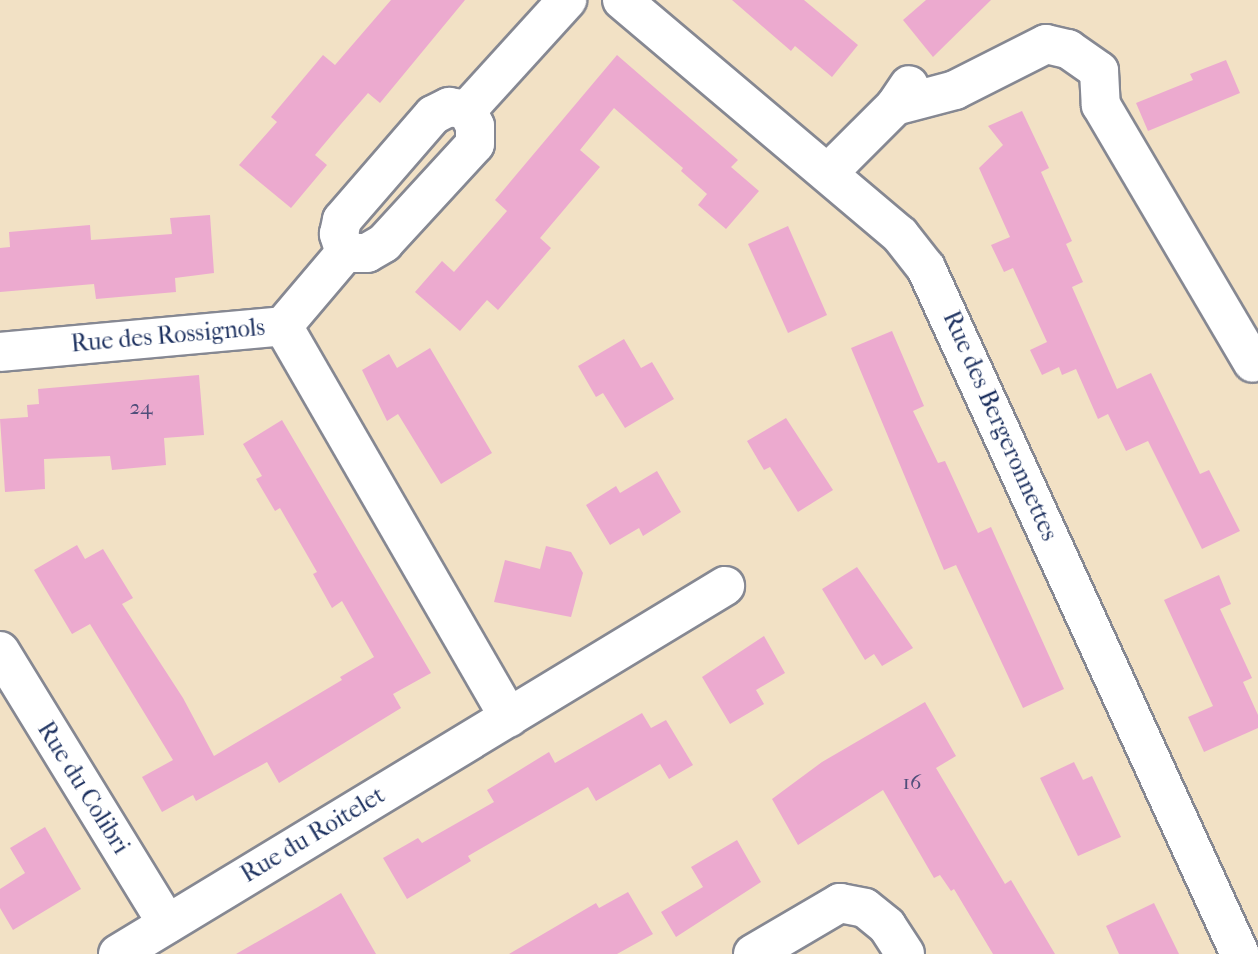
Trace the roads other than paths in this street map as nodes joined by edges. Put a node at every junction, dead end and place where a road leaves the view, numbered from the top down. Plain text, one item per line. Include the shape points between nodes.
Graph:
1 (567, 0) edge
2 (622, 0) edge
3 (828, 173) junction
4 (283, 326) junction
5 (0, 352) edge
6 (1253, 363) dead end
7 (724, 586) dead end
8 (0, 651) edge
9 (509, 717) junction
10 (167, 925) junction
11 (118, 954) edge
12 (753, 954) edge
13 (905, 954) edge
14 (1240, 954) edge

1 - 4 street, Rue des Rossignols via 467,110 475,126 475,144 384,243 367,253 345,253
2 - 3 street, Rue des Bergeronnettes
3 - 6 street via 903,94 956,90 1046,44 1068,49 1099,71 1101,106
3 - 14 street, Rue des Bergeronnettes via 913,249 939,292
4 - 5 street, Rue des Rossignols
4 - 9 street
7 - 9 street, Rue du Roitelet
8 - 10 street, Rue du Colibri
9 - 10 street, Rue du Roitelet
10 - 11 street, Rue du Roitelet
12 - 13 street via 840,903 865,908 887,926

